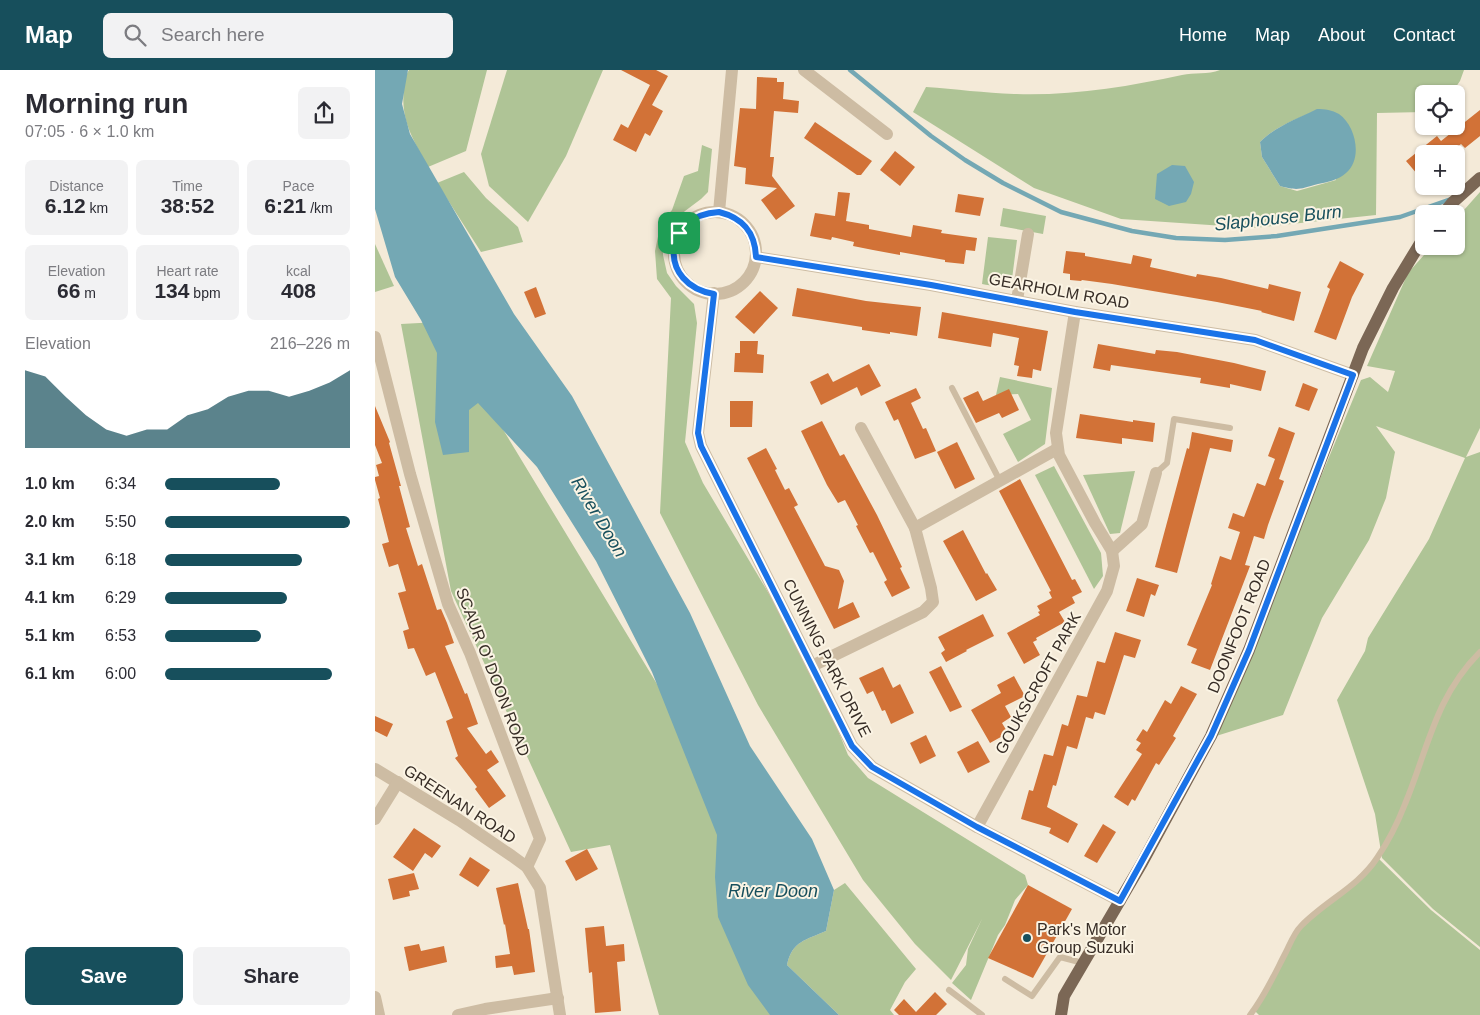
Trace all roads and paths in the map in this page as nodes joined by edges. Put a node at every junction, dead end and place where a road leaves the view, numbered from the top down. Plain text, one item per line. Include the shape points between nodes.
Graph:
1 (732, 70) edge
2 (803, 70) edge
3 (887, 134) dead end
4 (1479, 179) edge
5 (1450, 205) edge
6 (719, 212) junction
7 (1028, 234) dead end
8 (1415, 252) edge
9 (756, 257) junction
10 (714, 294) junction
11 (1017, 300) junction
12 (1075, 312) junction
13 (375, 337) edge
14 (1353, 375) junction
15 (952, 388) dead end
16 (861, 428) dead end
17 (1231, 428) dead end
18 (1057, 449) junction
19 (1156, 473) joint
20 (1000, 481) junction
21 (915, 528) junction
22 (1112, 551) junction
23 (1480, 652) edge
24 (811, 666) junction
25 (375, 769) edge
26 (398, 782) junction
27 (375, 819) edge
28 (977, 827) junction
29 (527, 868) junction
30 (1120, 901) junction
31 (1083, 964) junction
32 (1005, 979) dead end
33 (949, 990) dead end
34 (375, 997) edge
35 (558, 998) junction
36 (379, 1015) edge
37 (457, 1015) edge
38 (560, 1015) edge
39 (982, 1015) edge
40 (1061, 1015) edge
41 (1251, 1015) edge

1 - 6 street
2 - 3 street
4 - 5 main road
6 - 9 street via 734,217 747,227
6 - 10 street via 702,214 686,223 679,233 675,250 677,268 683,278 702,292
7 - 11 street
8 - 14 main road, DOONFOOT ROAD via 1393,288
9 - 10 street via 754,267 742,284
9 - 11 street, GEARHOLM ROAD
10 - 24 street, CUNNING PARK DRIVE via 698,433 701,446
11 - 12 street, GEARHOLM ROAD
12 - 14 street, GEARHOLM ROAD via 1255,340
12 - 18 street via 1056,432
13 - 29 street, SCAUR O' DOON ROAD via 448,604 540,839
14 - 30 main road, DOONFOOT ROAD via 1249,650 1211,736
15 - 20 lane
16 - 21 street
17 - 19 lane via 1174,419 1167,463
18 - 20 street
18 - 22 street
19 - 22 street via 1142,524
20 - 21 street
21 - 24 street via 933,602 923,612
22 - 28 street, GOUKSCROFT PARK via 1114,566 1107,591
23 - 41 lane via 1455,682 1441,708 1405,805 1377,858 1364,875 1299,927
24 - 28 street, CUNNING PARK DRIVE via 852,746 872,767
25 - 26 street, GREENAN ROAD
26 - 27 street
26 - 29 street, GREENAN ROAD
28 - 30 street, CUNNING PARK DRIVE
29 - 35 street via 541,888
30 - 31 main road, DOONFOOT ROAD
31 - 32 lane via 1060,957 1032,996
31 - 40 main road, DOONFOOT ROAD via 1064,996
33 - 39 lane
34 - 36 street
35 - 37 street
35 - 38 street

